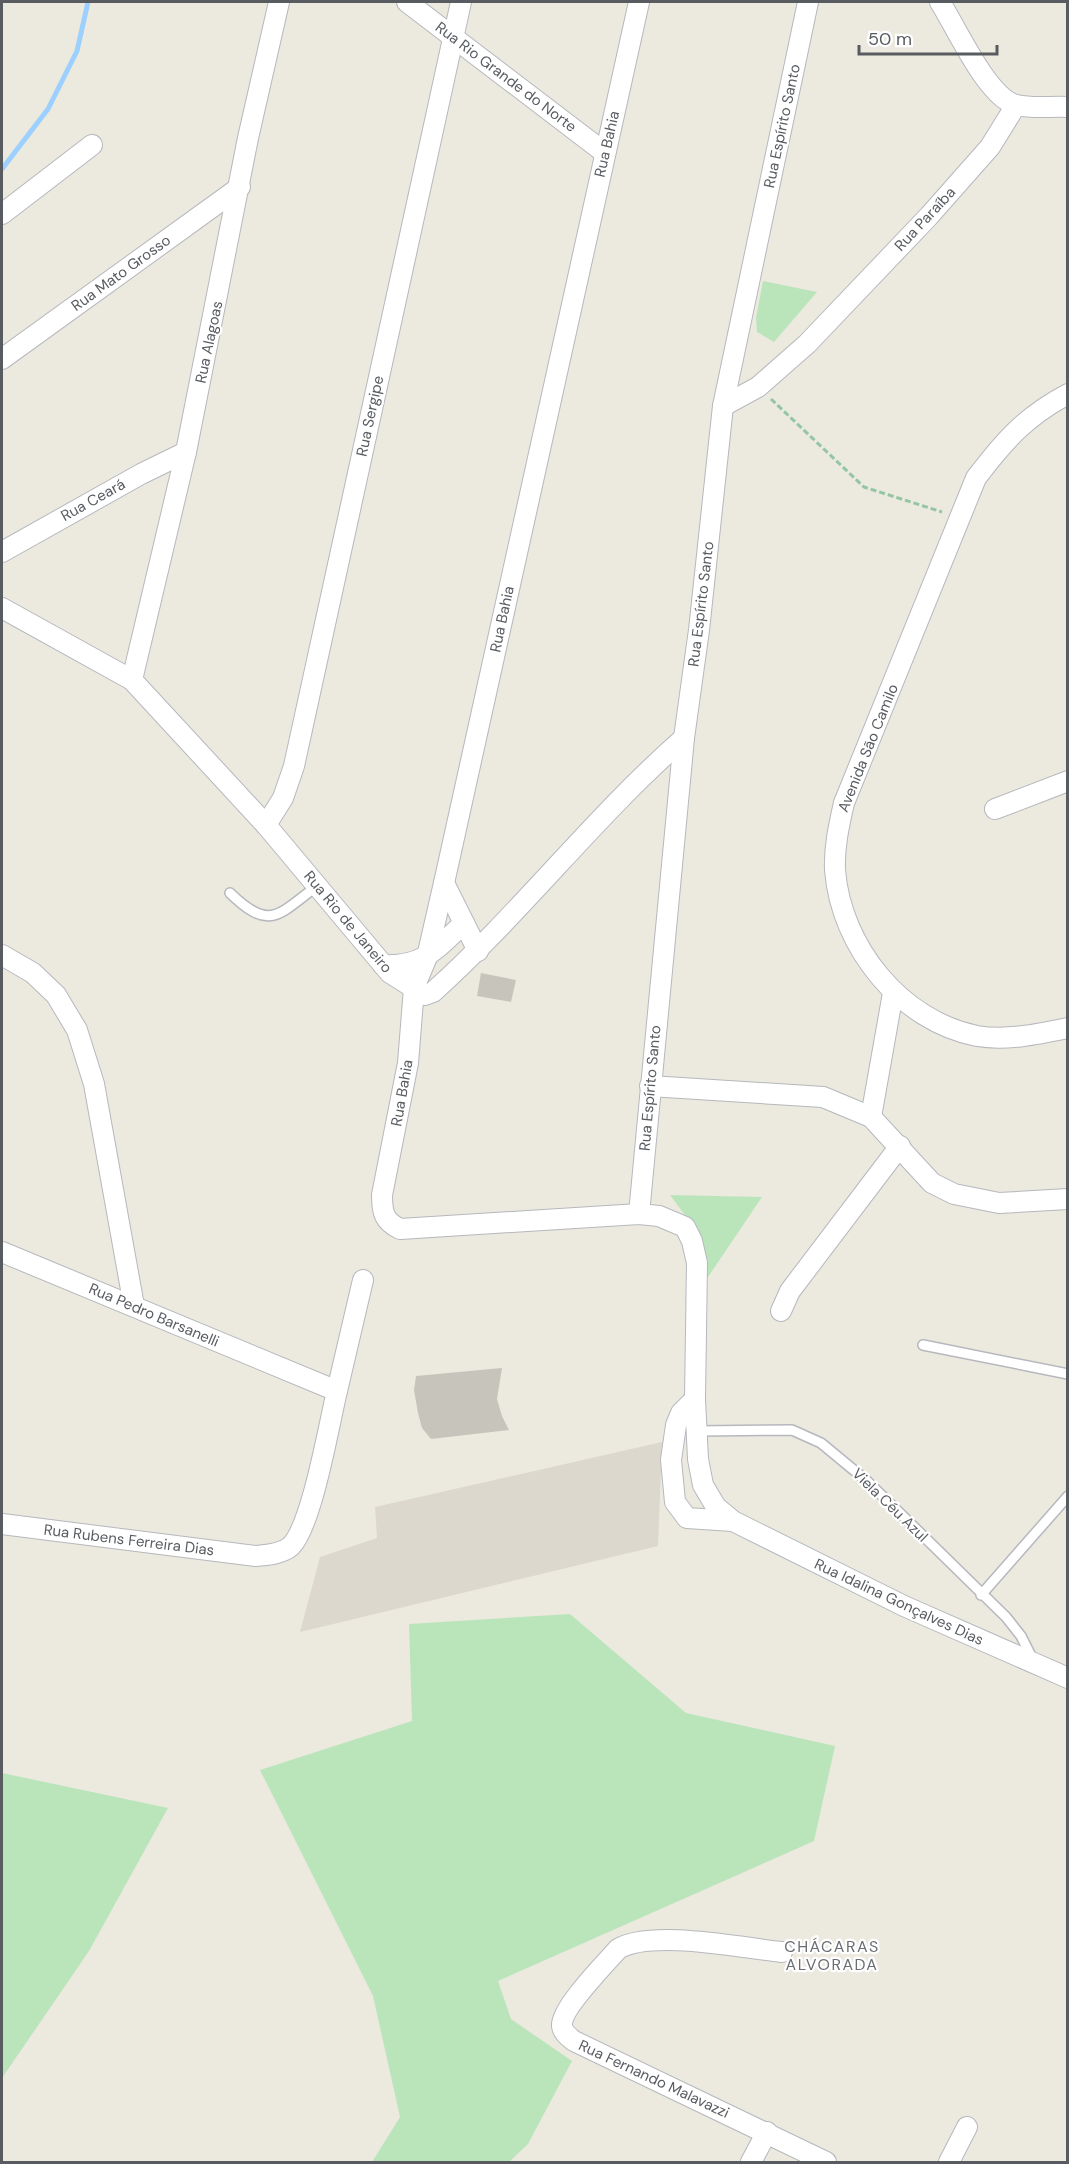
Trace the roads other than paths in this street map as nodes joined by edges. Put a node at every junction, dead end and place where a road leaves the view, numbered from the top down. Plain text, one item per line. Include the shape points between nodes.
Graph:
1 (279, 2) edge
2 (407, 2) edge
3 (461, 2) edge
4 (639, 2) edge
5 (808, 2) edge
6 (940, 2) edge
7 (454, 36) junction
8 (1016, 105) junction
9 (1068, 107) edge
10 (92, 145) dead end
11 (605, 153) junction
12 (240, 187) junction
13 (2, 214) edge
14 (2, 359) edge
15 (1068, 394) edge
16 (723, 406) junction
17 (186, 452) junction
18 (2, 552) edge
19 (2, 608) edge
20 (132, 681) junction
21 (684, 738) junction
22 (1068, 781) edge
23 (995, 809) dead end
24 (266, 825) junction
25 (444, 883) junction
26 (317, 886) junction
27 (230, 893) dead end
28 (464, 923) junction
29 (478, 951) junction
30 (2, 955) edge
31 (427, 957) junction
32 (383, 965) junction
33 (414, 988) junction
34 (893, 993) junction
35 (1068, 1028) edge
36 (650, 1086) junction
37 (872, 1118) junction
38 (900, 1146) junction
39 (1068, 1199) edge
40 (639, 1214) junction
41 (2, 1252) edge
42 (363, 1280) dead end
43 (134, 1306) junction
44 (781, 1311) dead end
45 (923, 1345) dead end
46 (1068, 1374) edge
47 (337, 1391) junction
48 (695, 1399) junction
49 (697, 1431) junction
50 (1068, 1496) edge
51 (733, 1521) junction
52 (2, 1524) edge
53 (981, 1595) junction
54 (1037, 1666) junction
55 (1068, 1678) edge
56 (782, 1952) dead end
57 (967, 2127) dead end
58 (767, 2132) junction
59 (751, 2163) edge
60 (826, 2163) edge
61 (949, 2163) edge

1 - 12 street, Rua Alagoas
2 - 7 street, Rua Rio Grande do Norte
3 - 7 street, Rua Sergipe
4 - 11 street, Rua Bahia
5 - 16 street, Rua Espírito Santo
6 - 8 street via 988,81 1002,98
7 - 11 street, Rua Rio Grande do Norte
7 - 24 street, Rua Sergipe via 294,766 283,798
8 - 9 street
8 - 16 street, Rua Paraíba via 990,147 807,344 758,387
10 - 13 street
11 - 25 street, Rua Bahia
12 - 14 street, Rua Mato Grosso
12 - 17 street, Rua Alagoas
15 - 34 street, Avenida São Camilo via 1042,408 1006,438 976,478 844,803 836,836 835,872 845,911 859,946
16 - 21 street, Rua Espírito Santo
17 - 18 street, Rua Ceará
17 - 20 street, Rua Alagoas
19 - 20 street, Rua Rio de Janeiro
20 - 24 street, Rua Rio de Janeiro
21 - 29 street via 636,781
21 - 36 street, Rua Espírito Santo
22 - 23 street
24 - 26 street, Rua Rio de Janeiro
25 - 28 street
25 - 31 street, Rua Bahia
26 - 27 lane via 273,916 261,917
26 - 32 street, Rua Rio de Janeiro
28 - 29 street
28 - 31 street
29 - 33 street via 433,992 425,995
30 - 43 street via 33,973 57,995 77,1030 94,1084
31 - 32 street via 410,965
31 - 33 street, Rua Bahia
32 - 33 street, Rua Rio de Janeiro via 398,980
33 - 40 street, Rua Bahia via 408,1063 382,1195 382,1212 388,1223 400,1229
34 - 35 street, Avenida São Camilo via 948,1028 979,1036 1028,1036
34 - 37 street
36 - 37 street via 823,1097
36 - 40 street, Rua Espírito Santo
37 - 38 street
38 - 39 street via 932,1183 954,1194 999,1203
38 - 44 street via 790,1291
40 - 48 street via 675,1220 685,1227 692,1241 697,1263
41 - 43 street, Rua Pedro Barsanelli
42 - 47 street
43 - 47 street, Rua Pedro Barsanelli
45 - 46 lane
47 - 52 street, Rua Rubens Ferreira Dias via 303,1525 290,1546 274,1554 256,1556
48 - 49 street, Rua Idalina Gonçalves Dias
48 - 51 street, Rua Idalina Gonçalves Dias via 681,1413 676,1425 671,1460 675,1503 687,1518
49 - 51 street, Rua Idalina Gonçalves Dias via 703,1485 716,1507
49 - 53 lane, Viela Céu Azul via 777,1428 808,1435 867,1481
50 - 53 lane
51 - 54 street, Rua Idalina Gonçalves Dias via 904,1606
53 - 54 lane, Viela Céu Azul via 1013,1626
54 - 55 street, Rua Idalina Gonçalves Dias
56 - 58 street, Rua Fernando Malavazzi via 657,1940 629,1942 618,1949 566,2011 562,2027 574,2041
57 - 61 street
58 - 59 street
58 - 60 street, Rua Fernando Malavazzi

